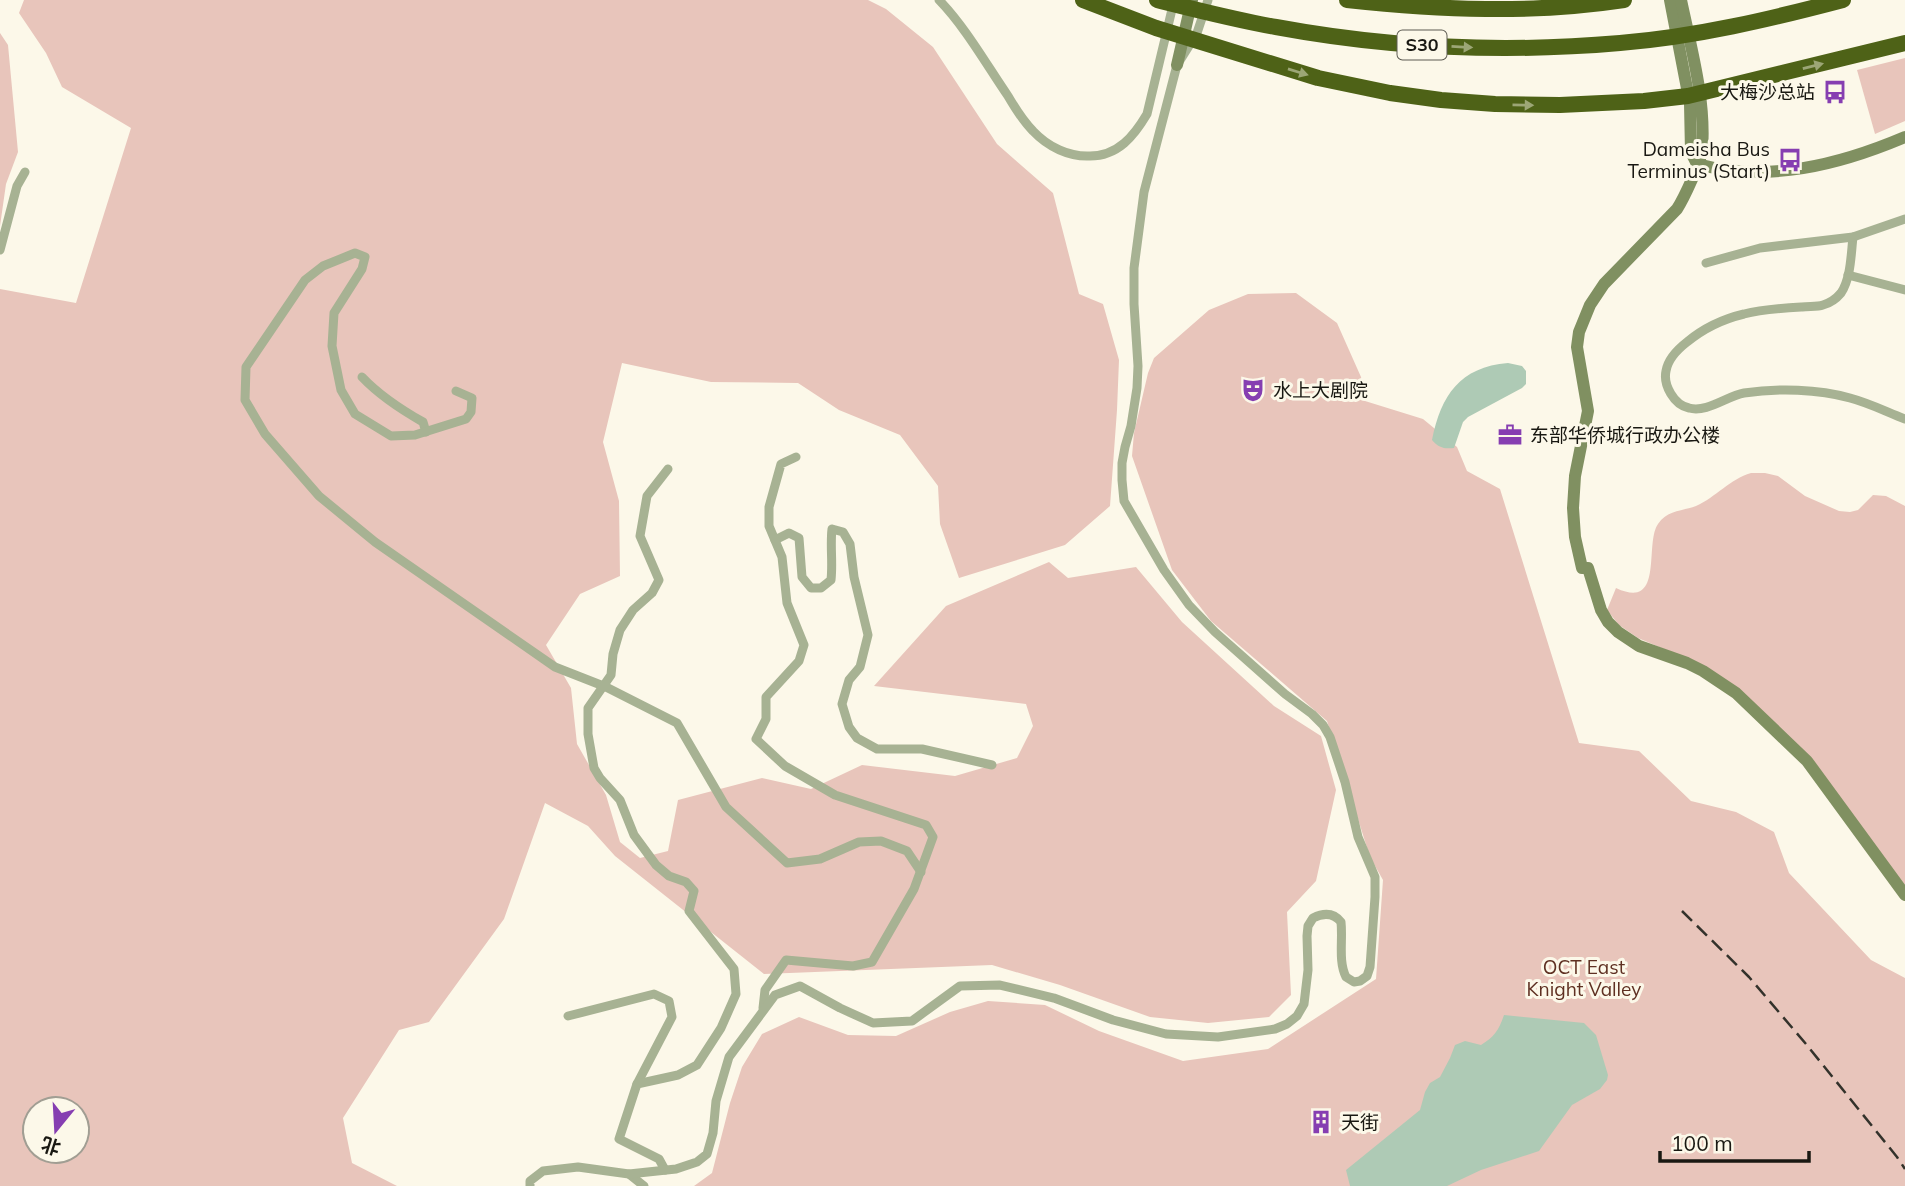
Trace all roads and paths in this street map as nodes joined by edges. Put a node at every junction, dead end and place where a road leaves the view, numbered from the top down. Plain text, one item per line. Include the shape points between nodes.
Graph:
1 (939, 0) edge
2 (1083, 0) edge
3 (1157, 0) edge
4 (1174, 0) edge
5 (1192, 0) edge
6 (1208, 0) edge
7 (1347, 0) edge
8 (1670, 0) edge
9 (1681, 0) edge
10 (1843, 0) edge
11 (1620, 1) edge
12 (1905, 43) edge
13 (1177, 65) junction
14 (1694, 95) junction
15 (1905, 137) edge
16 (1698, 164) junction
17 (25, 172) dead end
18 (1905, 219) edge
19 (1853, 237) junction
20 (0, 250) edge
21 (1706, 263) dead end
22 (1848, 275) junction
23 (1905, 290) edge
24 (362, 377) dead end
25 (456, 391) dead end
26 (1905, 419) edge
27 (426, 432) junction
28 (796, 457) dead end
29 (668, 469) dead end
30 (775, 540) junction
31 (603, 686) junction
32 (992, 765) dead end
33 (921, 872) junction
34 (1905, 895) edge
35 (763, 1010) junction
36 (568, 1016) dead end
37 (637, 1084) junction
38 (665, 1170) junction
39 (629, 1174) junction
40 (530, 1186) edge
41 (644, 1186) edge

1 - 4 street via 1033,132 1075,157 1111,152 1139,128 1147,114
2 -> 14 highway via 1156,28 1355,87 1495,104 1560,105
3 -> 10 highway, S30 via 1326,35 1477,48 1622,43 1720,28
5 - 13 street
6 - 13 street via 1197,33
7 - 11 highway, S30 via 1478,10
8 - 14 street
9 - 14 street
14 -> 12 highway
13 - 35 street via 1144,192 1138,236 1134,304 1138,366 1122,463 1124,501 1189,605 1312,714 1330,737 1358,837 1375,877 1367,976 1354,982 1346,977 1340,922 1325,914 1313,918 1308,926 1304,1004 1297,1016 1275,1028 1217,1037 1166,1034 1000,985 960,986 912,1021 873,1023 800,986 775,995
14 - 16 street via 1691,152
15 - 16 street via 1858,156 1802,169 1750,171
16 - 34 street via 1677,209 1604,284 1579,332 1577,347 1588,411 1573,508 1582,568 1588,568 1601,610 1618,632 1639,646 1718,680 1789,743
17 - 20 street via 9,210
18 - 19 street
19 - 21 street via 1760,248
19 - 22 street
22 - 23 street
22 - 26 street via 1842,291 1823,305 1744,314 1702,330 1668,363 1665,374 1670,394 1681,405 1697,409 1746,393 1815,392 1849,398
24 - 27 street via 391,404 423,422
25 - 27 street via 472,398 466,419
27 - 31 street via 391,436 355,414 341,390 332,346 334,313 365,257 355,253 323,265 305,280 246,368 245,400 265,434 319,496 375,542 555,667
28 - 30 street via 781,464 769,507
29 - 31 street via 647,496 640,536 659,580 620,630 611,675
30 - 32 street via 789,533 799,538 802,577 811,588 821,588 831,580 832,529 843,532 850,544 868,635 860,667 849,680 842,704 857,738 877,749 922,749
30 - 33 street via 788,603 804,645 799,661 766,697 766,719 756,739 785,766 835,796 926,825 933,837
31 - 33 street via 677,723 726,807 787,863 820,859 859,842 881,841 907,851
31 - 37 street via 588,708 594,768 620,800 634,835 656,865 694,891 688,911 734,969 736,993 697,1065 678,1075
33 - 35 street via 872,962 853,966 786,960 765,990
35 - 38 street via 729,1056 707,1154 697,1162
36 - 37 street via 653,994 669,1001 673,1017
37 - 38 street via 619,1139 659,1159
38 - 39 street
39 - 40 street via 578,1167 543,1171
39 - 41 street

